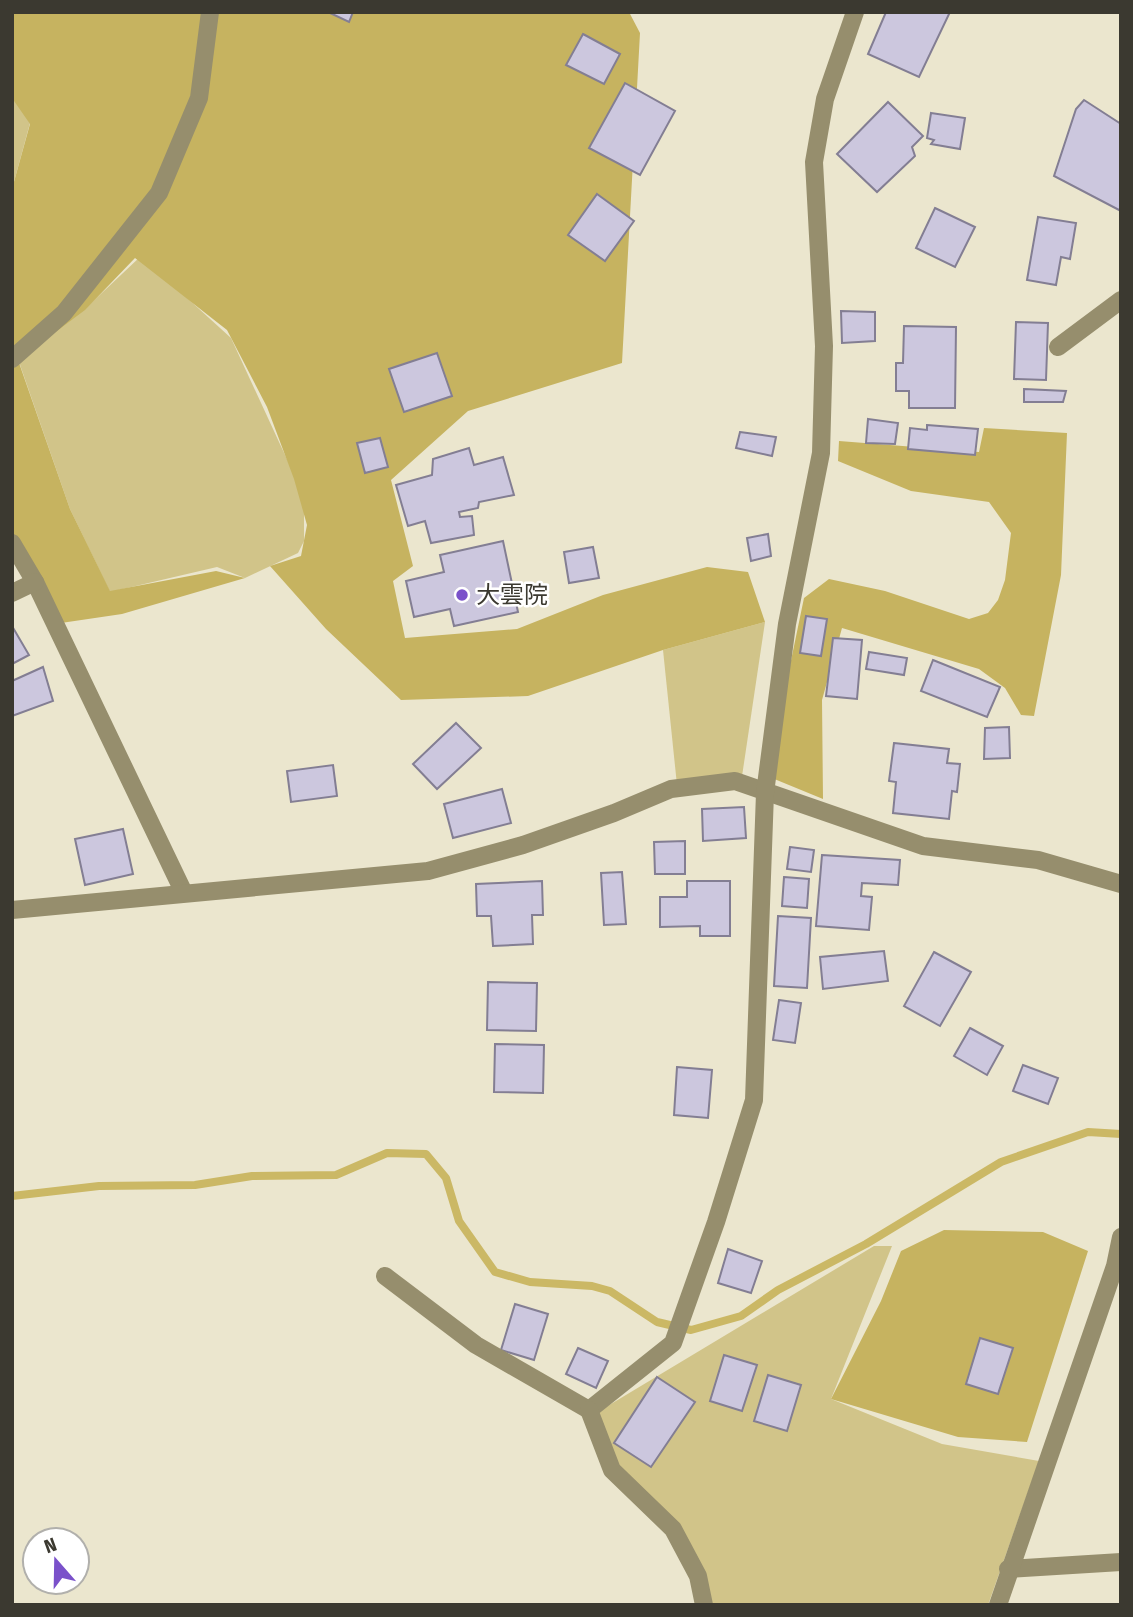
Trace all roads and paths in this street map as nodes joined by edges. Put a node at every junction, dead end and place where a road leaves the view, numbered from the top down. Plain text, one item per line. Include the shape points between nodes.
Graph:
1 (210, 12) edge
2 (855, 12) edge
3 (1121, 300) edge
4 (1058, 347) dead end
5 (12, 359) edge
6 (12, 543) edge
7 (35, 582) junction
8 (12, 593) edge
9 (765, 793) junction
10 (1121, 884) edge
11 (184, 894) junction
12 (12, 910) edge
13 (1121, 1237) edge
14 (385, 1276) dead end
15 (589, 1410) junction
16 (1121, 1562) edge
17 (1009, 1569) junction
18 (704, 1605) edge
19 (998, 1605) edge

1 - 5 street via 199,98 159,193 64,313
2 - 9 street via 825,99 814,162 824,346 821,453 788,624
3 - 4 street
6 - 7 street
7 - 8 street
7 - 11 street
9 - 10 street via 923,846 1038,860
9 - 11 street via 734,781 671,789 523,845 428,871
9 - 15 street via 754,1100 673,1343
11 - 12 street
13 - 17 street via 1115,1266
14 - 15 street via 476,1345
15 - 18 street via 612,1469 673,1529 698,1576
16 - 17 street
17 - 19 street

